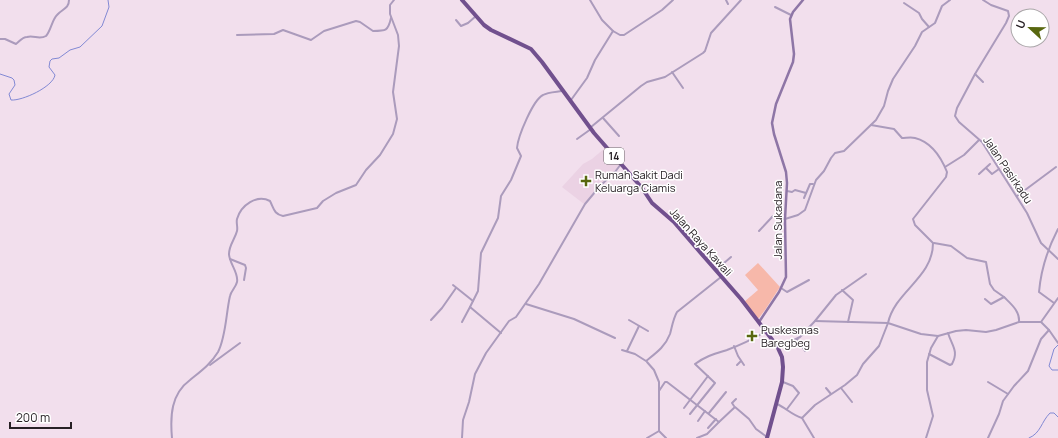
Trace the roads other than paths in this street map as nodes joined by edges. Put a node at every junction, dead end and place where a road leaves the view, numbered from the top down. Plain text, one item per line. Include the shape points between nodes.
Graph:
1 (70, 0) edge
2 (394, 0) edge
3 (462, 0) edge
4 (590, 0) edge
5 (673, 0) edge
6 (726, 0) edge
7 (741, 0) edge
8 (803, 0) edge
9 (950, 0) edge
10 (983, 0) edge
11 (904, 3) dead end
12 (728, 4) dead end
13 (775, 7) dead end
14 (791, 15) junction
15 (476, 16) junction
16 (391, 17) junction
17 (456, 20) dead end
18 (929, 27) junction
19 (613, 31) junction
20 (236, 35) dead end
21 (0, 39) edge
22 (672, 72) junction
23 (975, 74) junction
24 (983, 82) dead end
25 (683, 88) dead end
26 (563, 91) junction
27 (570, 100) junction
28 (603, 118) junction
29 (871, 125) junction
30 (590, 129) junction
31 (620, 136) dead end
32 (577, 139) dead end
33 (979, 140) junction
34 (621, 164) junction
35 (990, 164) dead end
36 (945, 167) junction
37 (986, 168) junction
38 (1056, 168) dead end
39 (999, 169) junction
40 (979, 174) dead end
41 (813, 184) dead end
42 (787, 191) junction
43 (806, 193) junction
44 (1017, 196) junction
45 (804, 198) dead end
46 (785, 219) junction
47 (1058, 229) edge
48 (759, 231) dead end
49 (933, 243) junction
50 (1048, 250) junction
51 (731, 257) dead end
52 (230, 259) junction
53 (1058, 259) edge
54 (716, 270) junction
55 (866, 274) dead end
56 (721, 277) junction
57 (244, 280) dead end
58 (809, 280) dead end
59 (453, 285) dead end
60 (456, 288) junction
61 (781, 288) junction
62 (842, 290) junction
63 (1004, 297) junction
64 (1058, 298) edge
65 (985, 299) dead end
66 (473, 301) junction
67 (1054, 303) junction
68 (526, 304) junction
69 (470, 307) junction
70 (431, 320) dead end
71 (629, 320) dead end
72 (815, 321) junction
73 (462, 322) dead end
74 (759, 322) junction
75 (848, 322) junction
76 (1019, 322) junction
77 (1041, 322) junction
78 (888, 323) junction
79 (639, 326) junction
80 (1049, 330) junction
81 (648, 331) dead end
82 (501, 332) junction
83 (765, 332) junction
84 (948, 333) junction
85 (938, 336) junction
86 (615, 338) dead end
87 (797, 339) junction
88 (1057, 342) edge
89 (240, 343) dead end
90 (734, 346) junction
91 (777, 346) junction
92 (622, 350) dead end
93 (627, 351) junction
94 (805, 351) dead end
95 (929, 354) junction
96 (646, 361) junction
97 (741, 361) junction
98 (209, 365) junction
99 (737, 365) dead end
100 (744, 365) dead end
101 (708, 376) junction
102 (782, 382) junction
103 (988, 382) dead end
104 (826, 388) dead end
105 (841, 388) junction
106 (659, 391) junction
107 (726, 392) dead end
108 (831, 394) junction
109 (1008, 394) junction
110 (690, 399) junction
111 (736, 399) dead end
112 (852, 402) dead end
113 (777, 404) junction
114 (697, 405) junction
115 (734, 406) junction
116 (684, 408) dead end
117 (787, 409) junction
118 (705, 411) junction
119 (709, 413) junction
120 (690, 414) dead end
121 (802, 418) junction
122 (716, 419) junction
123 (698, 421) dead end
124 (720, 422) junction
125 (708, 428) dead end
126 (659, 431) junction
127 (172, 438) edge
128 (462, 438) edge
129 (647, 438) edge
130 (666, 438) edge
131 (697, 438) edge
132 (767, 438) edge
133 (814, 438) edge
134 (926, 438) edge
135 (988, 438) edge

1 - 21 street via 66,9 57,14 46,36 41,39 28,36 16,44
2 - 16 street via 390,5
3 - 15 highway, Jalan Raya Kawali / 14
4 - 19 street via 602,20
5 - 19 street via 624,35
6 - 12 street
7 - 22 street via 712,33 704,52
8 - 14 main road
9 - 18 street via 942,6 935,23
10 - 23 street, Jalan Pasirkadu via 1008,11 1009,16
11 - 18 street via 919,13
13 - 14 street
14 - 42 main road, Jalan Sukadana via 793,62 778,98 772,123 786,172
15 - 17 street via 461,26
15 - 26 highway, Jalan Raya Kawali / 14 via 491,30 530,49
16 - 20 street via 389,27 385,30 373,31 356,21 324,31 311,40 283,30 274,34
16 - 52 street via 399,46 393,92 397,119 393,134 380,155 356,185 336,192 312,210 283,216 275,212 268,200 250,202 237,218 237,230 229,248
18 - 29 street via 922,32 893,79 882,110
19 - 27 street via 587,78
22 - 25 street
22 - 28 street via 665,78 641,86
23 - 24 street
23 - 33 street, Jalan Pasirkadu via 955,116
26 - 27 highway, Jalan Raya Kawali / 14
26 - 66 street via 541,97 525,122 517,144 521,156 501,196 498,218 481,253 478,291
27 - 30 highway, Jalan Raya Kawali / 14
28 - 30 street
28 - 31 street
29 - 36 street via 894,129 902,138 914,138 923,142 934,150
29 - 46 street via 844,151 835,153 831,158 816,180 805,210
30 - 32 street
30 - 34 highway, Jalan Raya Kawali / 14
33 - 36 street via 964,155
33 - 39 street, Jalan Pasirkadu
34 - 54 highway, Jalan Raya Kawali / 14 via 652,203 674,222
34 - 68 street via 585,204
35 - 37 street
36 - 49 street via 948,172 946,177 913,219 915,225
37 - 39 street via 992,174
37 - 40 street
38 - 44 street
39 - 44 street, Jalan Pasirkadu
41 - 43 street via 810,184
42 - 43 street
42 - 46 main road, Jalan Sukadana
43 - 45 street
44 - 50 street, Jalan Pasirkadu via 1041,243
46 - 48 street via 773,216
46 - 61 main road, Jalan Sukadana via 787,274
47 - 50 street
49 - 63 street via 951,246 967,258 986,262 990,284
49 - 78 street via 926,270 903,294
50 - 53 street, Jalan Pasirkadu
50 - 67 street via 1039,292
51 - 54 street
52 - 57 street via 245,265
52 - 98 street via 237,281 230,295 220,348
54 - 56 highway, Jalan Raya Kawali / 14
55 - 62 street
56 - 74 highway, Jalan Raya Kawali / 14
56 - 96 street via 677,312 665,345
58 - 61 street via 787,292
59 - 60 street
60 - 66 street
60 - 70 street
61 - 74 main road, Jalan Sukadana
62 - 72 street
62 - 75 street via 853,300
63 - 65 street via 990,304
63 - 76 street via 1020,316
64 - 67 street
66 - 69 street
67 - 77 street
68 - 82 street
68 - 86 street via 574,319
69 - 73 street
69 - 82 street
71 - 79 street
72 - 75 street
72 - 87 street
74 - 83 highway, Jalan Raya Kawali / 14
75 - 78 street
76 - 77 street
76 - 84 street via 986,332 966,330
77 - 80 street
78 - 85 street via 917,333
78 - 105 street via 879,346 857,375
79 - 81 street
79 - 93 street
80 - 88 street
80 - 109 street via 1042,339 1028,371
82 - 128 street via 475,374 463,420
83 - 90 street
83 - 91 highway, Jalan Raya Kawali / 14
84 - 85 street
84 - 95 street via 956,351 952,364
85 - 95 street
87 - 91 street
87 - 94 street
89 - 98 street
90 - 97 street
90 - 101 street via 708,355 695,364
91 - 102 highway, Jalan Raya Kawali / 14 via 782,357
92 - 93 street
93 - 96 street
95 - 134 street via 927,390 933,416
96 - 106 street via 656,374
97 - 99 street
97 - 100 street
98 - 127 street via 178,392 172,410
101 - 110 street
101 - 114 street via 715,384
102 - 113 highway, Jalan Raya Kawali / 14
102 - 117 street via 793,386 799,393
103 - 109 street
104 - 108 street
105 - 108 street
105 - 112 street
106 - 110 street via 667,382
106 - 126 street
107 - 119 street
108 - 121 street
109 - 135 street
110 - 114 street
110 - 116 street
111 - 115 street via 732,403
113 - 117 street
113 - 132 highway, Jalan Raya Kawali / 14
114 - 118 street
114 - 120 street
115 - 124 street
115 - 132 street
117 - 121 street
118 - 119 street
118 - 123 street
119 - 122 street
121 - 133 street
122 - 124 street
122 - 125 street
124 - 131 street via 707,434
126 - 129 street
126 - 130 street

